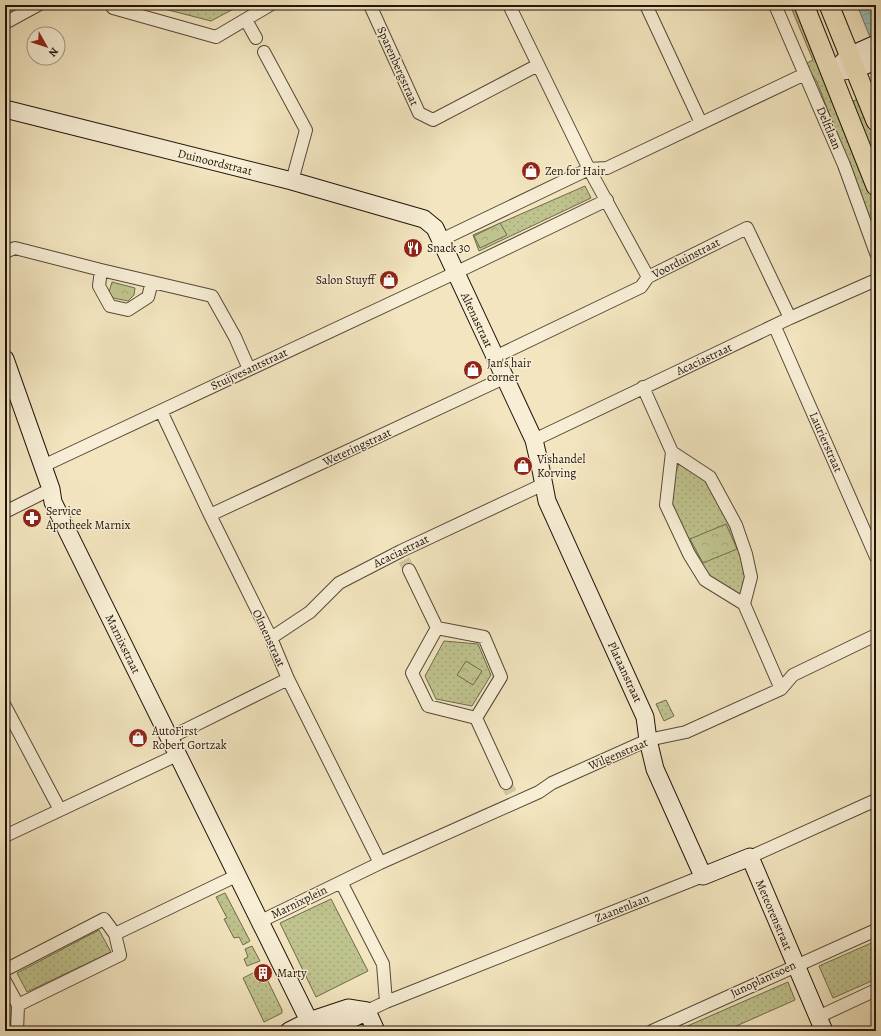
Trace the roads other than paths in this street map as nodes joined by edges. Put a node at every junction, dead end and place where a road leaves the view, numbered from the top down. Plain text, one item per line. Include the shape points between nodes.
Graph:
1 (38, 5) edge
2 (111, 5) edge
3 (270, 5) edge
4 (370, 5) edge
5 (509, 5) edge
6 (646, 5) edge
7 (775, 5) edge
8 (804, 5) edge
9 (829, 5) edge
10 (246, 20) junction
11 (5, 23) edge
12 (256, 38) dead end
13 (875, 50) edge
14 (264, 52) dead end
15 (852, 62) junction
16 (538, 65) junction
17 (805, 74) junction
18 (831, 74) junction
19 (5, 109) edge
20 (876, 121) edge
21 (701, 123) junction
22 (589, 169) junction
23 (292, 181) junction
24 (876, 186) edge
25 (607, 200) junction
26 (424, 219) joint
27 (441, 240) junction
28 (5, 252) edge
29 (876, 253) edge
30 (102, 270) junction
31 (455, 273) junction
32 (648, 277) junction
33 (876, 280) edge
34 (152, 282) junction
35 (790, 318) junction
36 (775, 327) junction
37 (495, 357) junction
38 (6, 367) edge
39 (249, 369) junction
40 (504, 378) junction
41 (643, 388) junction
42 (161, 411) junction
43 (534, 440) junction
44 (672, 452) junction
45 (43, 466) junction
46 (543, 477) junction
47 (51, 490) junction
48 (5, 512) edge
49 (210, 515) junction
50 (876, 557) edge
51 (405, 560) junction
52 (744, 604) junction
53 (437, 628) junction
54 (876, 635) edge
55 (271, 638) junction
56 (288, 679) junction
57 (781, 689) junction
58 (5, 706) edge
59 (476, 718) junction
60 (169, 738) junction
61 (648, 740) junction
62 (177, 755) junction
63 (511, 793) junction
64 (876, 800) edge
65 (60, 810) junction
66 (5, 836) edge
67 (750, 857) junction
68 (380, 863) junction
69 (236, 876) junction
70 (703, 876) junction
71 (341, 882) junction
72 (259, 922) junction
73 (876, 930) edge
74 (115, 934) junction
75 (795, 965) junction
76 (5, 970) edge
77 (5, 981) edge
78 (876, 990) edge
79 (386, 1002) junction
80 (18, 1005) junction
81 (367, 1012) junction
82 (821, 1024) edge
83 (311, 1026) edge
84 (17, 1031) edge
85 (289, 1031) edge
86 (328, 1031) edge
87 (376, 1031) edge
88 (652, 1031) edge

1 - 11 street
2 - 10 street via 112,8 216,37
3 - 10 street
4 - 16 street, Sparenbergstraat via 419,113 433,120
5 - 16 street
6 - 21 street
7 - 17 street, Delftlaan
8 - 18 main road, Delftlaan
9 - 15 main road
10 - 12 street
13 - 15 street
14 - 23 street via 306,130
15 - 18 street
15 - 20 main road
16 - 22 street
17 - 21 street
17 - 29 street, Delftlaan via 844,165
18 - 24 main road, Delftlaan
19 - 23 street, Duinoordstraat
21 - 22 street via 607,168
22 - 25 street
22 - 27 street
23 - 26 street, Duinoordstraat
25 - 31 street, Stuijvesantstraat
25 - 32 street
26 - 27 street, Altenastraat via 435,228
27 - 31 street, Altenastraat
28 - 30 street via 15,248
30 - 34 street
30 - 34 street via 99,286 110,306 128,310 148,297
31 - 37 street, Altenastraat
31 - 39 street, Stuijvesantstraat
32 - 35 street, Voorduinstraat via 747,228
32 - 37 street, Voorduinstraat via 641,287
33 - 35 street, Acaciastraat
34 - 39 street via 212,296
35 - 36 street, Acaciastraat
36 - 41 street, Acaciastraat
36 - 50 street, Laurierstraat
37 - 40 street, Altenastraat
38 - 45 street, Marnixstraat
39 - 42 street, Stuijvesantstraat
40 - 43 street, Altenastraat
40 - 49 street, Weteringstraat
41 - 43 street, Acaciastraat
41 - 44 street
42 - 45 street, Stuijvesantstraat
42 - 49 street, Olmenstraat
43 - 46 street, Altenastraat
44 - 52 street via 710,477 736,525 751,577
44 - 52 street via 666,505 689,554 705,580
45 - 47 street, Marnixstraat
46 - 51 street, Acaciastraat
46 - 61 street, Plataanstraat via 547,501 645,717
47 - 48 street
47 - 60 street, Marnixstraat via 53,502
49 - 55 street, Olmenstraat
51 - 53 street
51 - 55 street, Acaciastraat via 339,583 310,612
52 - 57 street
53 - 59 street via 412,673 428,706
53 - 59 street via 484,637 501,677
54 - 57 street, Wilgenstraat via 793,675
55 - 56 street, Olmenstraat
56 - 60 street
56 - 68 street, Olmenstraat
57 - 61 street, Wilgenstraat via 686,732
58 - 65 street
59 - 63 street
60 - 62 street, Marnixstraat
61 - 63 street, Wilgenstraat via 552,783 539,792
61 - 70 street, Plataanstraat via 655,769
62 - 65 street
62 - 69 street, Marnixstraat
63 - 68 street, Wilgenstraat
64 - 67 street, Zaanenlaan
65 - 66 street
67 - 70 street, Zaanenlaan
67 - 75 street, Meteorenstraat
68 - 71 street, Marnixplein
69 - 72 street, Marnixstraat
69 - 74 street
70 - 79 street, Zaanenlaan
71 - 72 street, Marnixplein
71 - 79 street, Marnixplein via 383,964
72 - 83 street, Marnixplein
73 - 75 street, Junoplantsoen
74 - 76 street via 104,919
74 - 80 street via 120,955
75 - 82 street, Meteorenstraat
75 - 88 street, Junoplantsoen
77 - 80 street
78 - 82 street
79 - 81 street, Zaanenlaan
80 - 84 street
81 - 83 street via 348,1008
81 - 86 street, Zaanenlaan
81 - 87 street
83 - 85 street

